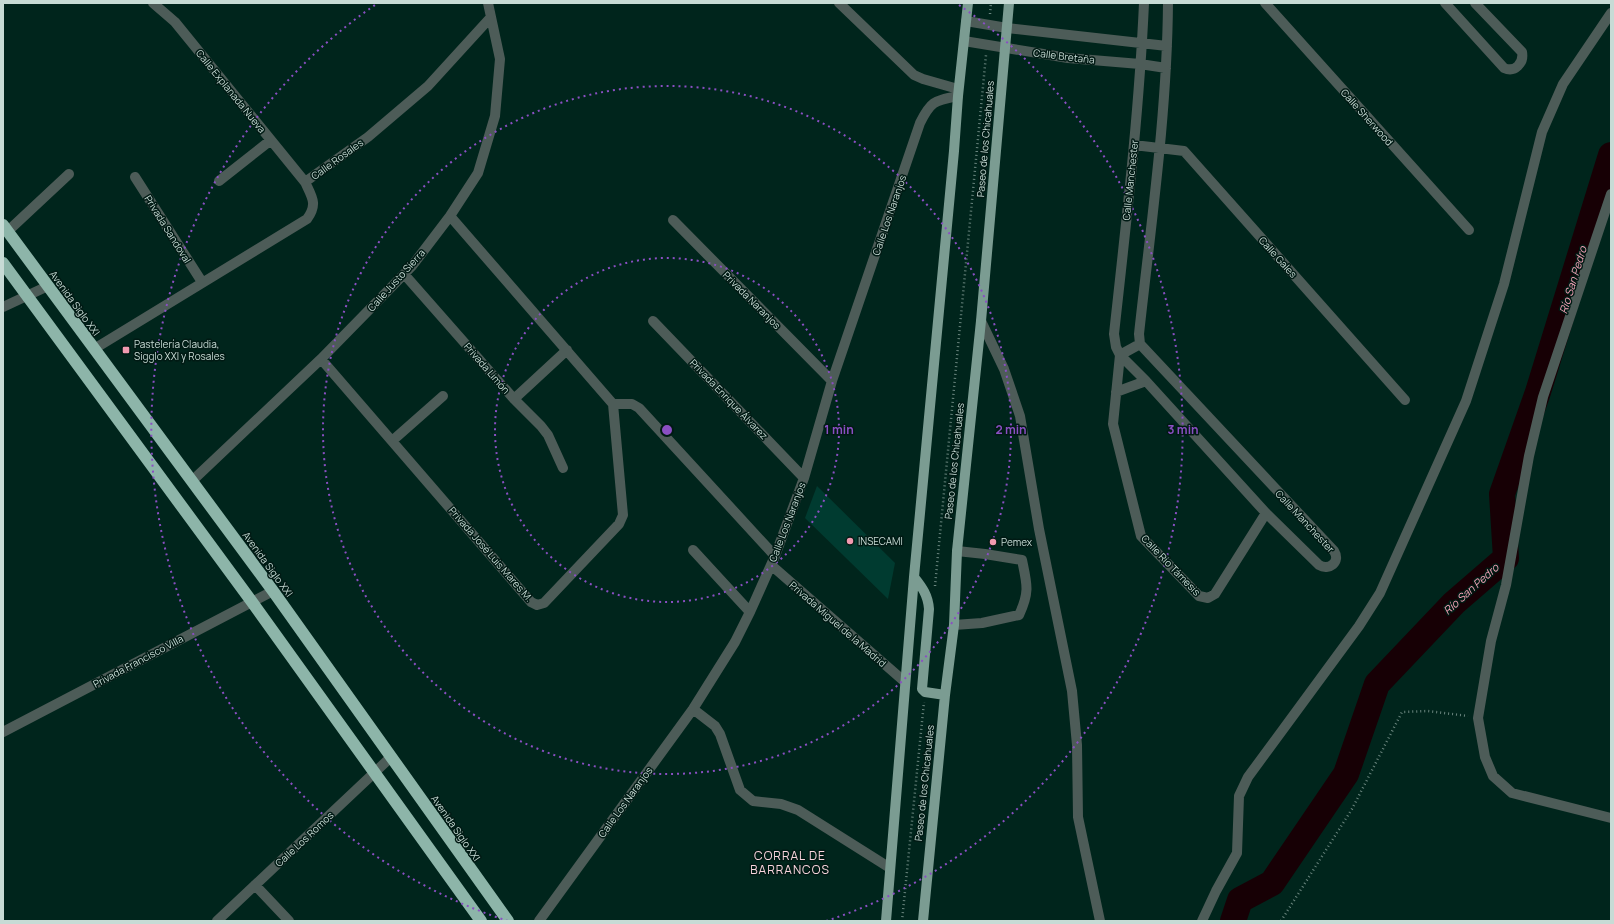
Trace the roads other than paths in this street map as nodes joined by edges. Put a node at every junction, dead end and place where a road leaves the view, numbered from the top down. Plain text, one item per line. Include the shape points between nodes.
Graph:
1 (153, 3) edge
2 (488, 3) edge
3 (839, 3) edge
4 (968, 3) edge
5 (1009, 3) edge
6 (1144, 3) edge
7 (1168, 3) edge
8 (1265, 3) edge
9 (1445, 3) edge
10 (1475, 3) edge
11 (1611, 13) edge
12 (491, 17) junction
13 (966, 20) junction
14 (1007, 28) junction
15 (964, 41) junction
16 (1142, 43) junction
17 (1167, 46) junction
18 (1005, 48) junction
19 (1140, 64) junction
20 (1166, 68) junction
21 (958, 92) junction
22 (270, 140) junction
23 (1134, 145) junction
24 (1160, 148) junction
25 (69, 174) dead end
26 (135, 177) dead end
27 (219, 181) dead end
28 (305, 182) junction
29 (1611, 194) edge
30 (450, 216) junction
31 (673, 220) dead end
32 (5, 228) edge
33 (1470, 230) dead end
34 (3, 263) edge
35 (404, 274) junction
36 (202, 282) junction
37 (48, 286) junction
38 (26, 296) junction
39 (3, 307) edge
40 (653, 321) dead end
41 (981, 321) junction
42 (1140, 344) junction
43 (94, 349) junction
44 (567, 350) junction
45 (1120, 355) junction
46 (322, 359) junction
47 (832, 381) junction
48 (1146, 381) junction
49 (1116, 392) junction
50 (443, 396) dead end
51 (514, 399) junction
52 (1405, 400) dead end
53 (612, 404) junction
54 (392, 441) junction
55 (563, 468) dead end
56 (804, 478) junction
57 (193, 480) junction
58 (1266, 513) junction
59 (692, 550) dead end
60 (957, 551) junction
61 (773, 560) junction
62 (914, 577) junction
63 (274, 591) junction
64 (252, 602) junction
65 (750, 612) junction
66 (954, 625) junction
67 (905, 682) junction
68 (945, 695) junction
69 (693, 709) junction
70 (3, 732) edge
71 (391, 757) junction
72 (374, 773) junction
73 (1611, 818) edge
74 (890, 868) junction
75 (255, 885) junction
76 (464, 897) junction
77 (217, 921) edge
78 (289, 921) edge
79 (476, 921) edge
80 (481, 921) edge
81 (508, 921) edge
82 (539, 921) edge
83 (886, 921) edge
84 (923, 921) edge
85 (1100, 921) edge
86 (1202, 921) edge

1 - 22 street, Calle Explanada Nueva via 175,22
2 - 12 street, Calle Justo Sierra
3 - 21 street via 914,75
4 - 13 main road
5 - 14 main road, Paseo de los Chicahuales
6 - 16 street, Calle Manchester
7 - 17 street
8 - 33 street, Calle Sherwood
9 - 10 street via 1504,68 1514,69 1523,59 1522,52
11 - 86 street via 1562,84 1542,132 1504,284 1466,401 1380,593 1359,626 1248,778 1239,796 1237,853
12 - 28 street, Calle Rosales via 428,86 368,137
12 - 30 street, Calle Justo Sierra via 500,59 495,116 478,173
13 - 14 street, Calle Bretaña
13 - 15 main road
14 - 16 street, Calle Bretaña
14 - 18 main road, Paseo de los Chicahuales
15 - 18 street, Calle Bretaña
15 - 21 main road
16 - 17 street, Calle Bretaña
16 - 19 street, Calle Manchester
17 - 20 street
18 - 19 street, Calle Bretaña via 1068,58
18 - 41 main road, Paseo de los Chicahuales
19 - 20 street, Calle Bretaña
19 - 23 street, Calle Manchester
20 - 24 street
21 - 47 street, Calle Los Naranjos via 936,100 920,123
21 - 62 main road
22 - 27 street
22 - 28 street, Calle Explanada Nueva
23 - 24 street, Calle Gales
23 - 45 street, Calle Manchester via 1114,334
24 - 42 street via 1139,334
24 - 52 street, Calle Gales via 1184,151
25 - 32 street
26 - 36 street, Privada Sandoval
28 - 36 street, Calle Rosales via 314,204 313,211 307,218
29 - 73 street via 1543,398 1529,456 1506,585 1491,641 1478,718 1485,757 1493,776 1512,793
30 - 35 street, Calle Justo Sierra
30 - 44 street
31 - 47 street, Privada Naranjos
32 - 37 highway, Avenida Siglo XXI
34 - 38 highway
35 - 46 street, Calle Justo Sierra
35 - 51 street, Privada Limón
36 - 43 street, Calle Rosales
37 - 38 street
37 - 43 highway, Avenida Siglo XXI
38 - 39 street
38 - 64 highway
40 - 56 street, Privada Enrique Álvarez
41 - 60 main road, Paseo de los Chicahuales
41 - 85 street via 1004,369 1020,416 1039,529 1072,691 1077,745 1078,817
42 - 45 street
42 - 58 street, Calle Manchester via 1334,551 1337,555 1334,564 1328,567 1319,565
43 - 57 highway, Avenida Siglo XXI
44 - 51 street
44 - 53 street
45 - 48 street, Calle Manchester
45 - 49 street, Calle Río Támesis
46 - 54 street, Privada José Luis Mares M.
46 - 57 street, Calle Justo Sierra
47 - 56 street, Calle Los Naranjos
48 - 49 street
48 - 58 street, Calle Manchester
49 - 58 street, Calle Río Támesis via 1113,424 1141,536 1199,596 1208,598 1215,594
50 - 54 street
51 - 55 street, Privada Limón via 544,430
53 - 54 street, Privada José Luis Mares M. via 623,515 619,524 544,602 537,605 531,602
53 - 61 street via 632,404 639,408
56 - 61 street, Calle Los Naranjos
57 - 63 highway, Avenida Siglo XXI
59 - 65 street
60 - 66 main road, Paseo de los Chicahuales
60 - 66 street via 1022,560 1028,589 1019,616
61 - 65 street, Calle Los Naranjos
61 - 67 street, Privada Miguel de la Madrid
62 - 67 main road
62 - 68 main road via 924,590 929,609 922,689 925,692
63 - 64 street, Privada Francisco Villa
63 - 71 highway, Avenida Siglo XXI
64 - 70 street, Privada Francisco Villa
64 - 72 highway
65 - 69 street, Calle Los Naranjos via 735,642
66 - 68 main road, Paseo de los Chicahuales
67 - 74 main road
68 - 84 main road, Paseo de los Chicahuales
69 - 74 street via 715,726 740,790 753,801 781,804 798,810
69 - 82 street, Calle Los Naranjos
71 - 72 street, Calle Los Romos
71 - 81 highway, Avenida Siglo XXI
72 - 75 street, Calle Los Romos
72 - 76 highway
74 - 83 main road
75 - 77 street, Calle Los Romos
75 - 78 street
76 - 79 highway
76 - 80 highway

